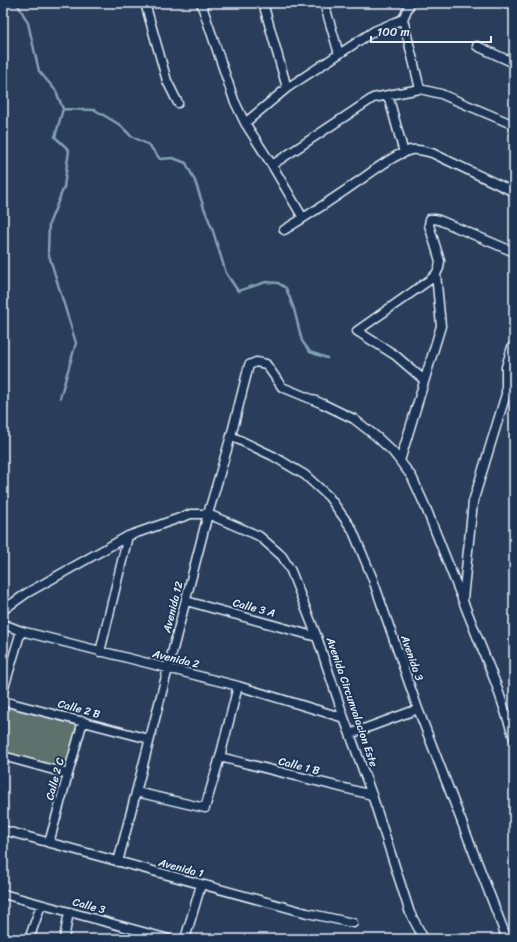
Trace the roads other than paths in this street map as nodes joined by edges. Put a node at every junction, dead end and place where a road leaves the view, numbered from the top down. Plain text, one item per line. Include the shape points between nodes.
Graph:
1 (145, 3) edge
2 (201, 3) edge
3 (263, 3) edge
4 (324, 3) edge
5 (410, 3) edge
6 (402, 19) junction
7 (477, 46) dead end
8 (339, 54) junction
9 (514, 63) edge
10 (287, 88) junction
11 (420, 89) junction
12 (388, 95) junction
13 (178, 103) dead end
14 (245, 123) junction
15 (514, 125) edge
16 (404, 153) junction
17 (272, 165) junction
18 (514, 192) edge
19 (304, 218) junction
20 (284, 230) dead end
21 (514, 252) edge
22 (436, 274) junction
23 (514, 344) edge
24 (424, 380) junction
25 (231, 436) junction
26 (400, 461) junction
27 (208, 514) junction
28 (128, 536) junction
29 (462, 600) junction
30 (186, 601) junction
31 (3, 610) edge
32 (3, 624) edge
33 (21, 631) junction
34 (317, 637) junction
35 (100, 652) junction
36 (168, 669) junction
37 (238, 686) junction
38 (3, 690) edge
39 (3, 701) edge
40 (418, 709) junction
41 (344, 718) junction
42 (83, 721) junction
43 (350, 734) junction
44 (514, 738) edge
45 (149, 739) junction
46 (3, 756) edge
47 (220, 757) junction
48 (68, 774) junction
49 (136, 792) junction
50 (372, 795) junction
51 (3, 830) edge
52 (49, 843) junction
53 (118, 862) junction
54 (201, 885) junction
55 (3, 894) edge
56 (41, 904) junction
57 (69, 912) junction
58 (353, 924) dead end
59 (29, 939) edge
60 (64, 939) edge
61 (168, 939) edge
62 (185, 939) edge
63 (424, 939) edge
64 (507, 939) edge

1 - 13 street via 167,81
2 - 14 street via 234,100
3 - 10 street
4 - 8 street
5 - 6 street
6 - 8 street via 374,31
6 - 11 street
7 - 9 street
8 - 10 street
10 - 14 street
11 - 12 street
11 - 15 street via 441,94
12 - 16 street
12 - 17 street via 373,98
14 - 17 street
16 - 18 street via 421,150 432,153
16 - 19 street
17 - 19 street
19 - 20 street
21 - 22 street via 434,218 430,219 429,225 440,261
22 - 24 street via 440,326
22 - 24 street via 357,331 396,355
23 - 29 street via 506,367 506,394 473,502
24 - 26 street
25 - 26 street, Avenida 12 via 249,365 256,362 266,364 282,387 354,419 377,437
25 - 27 street, Avenida 12
25 - 40 street, Avenida 3 via 305,475 329,497 352,528 372,577
26 - 29 street via 412,477 426,508
27 - 28 street via 191,514
27 - 30 street, Avenida 12
27 - 34 street, Avenida Circunvalacion Este via 259,536 282,556 291,571
28 - 31 street via 27,593
28 - 35 street
29 - 44 street via 496,684
30 - 34 street, Calle 3 A
30 - 36 street, Avenida 12
32 - 33 street, Avenida 2
33 - 35 street, Avenida 2
33 - 38 street
34 - 41 street, Avenida Circunvalacion Este
35 - 36 street, Avenida 2
36 - 37 street, Avenida 2
36 - 45 street, Avenida 12
37 - 41 street, Avenida 2
37 - 47 street
39 - 42 street, Calle 2 B
40 - 43 street
40 - 64 street, Avenida 3
41 - 43 street, Avenida Circunvalacion Este
42 - 45 street, Calle 2 B
42 - 48 street, Calle 2 C
43 - 50 street, Avenida Circunvalacion Este
45 - 49 street, Avenida 12
46 - 48 street
47 - 49 street via 205,808
47 - 50 street, Calle 1 B
48 - 52 street, Calle 2 C
49 - 53 street, Avenida 12
50 - 63 street, Avenida Circunvalacion Este via 410,913
51 - 52 street, Avenida 1
52 - 53 street, Avenida 1
53 - 54 street, Avenida 1
54 - 58 street, Avenida 1
54 - 62 street
55 - 56 street, Calle 3
56 - 57 street, Calle 3
56 - 59 street
57 - 60 street
57 - 61 street, Calle 3

